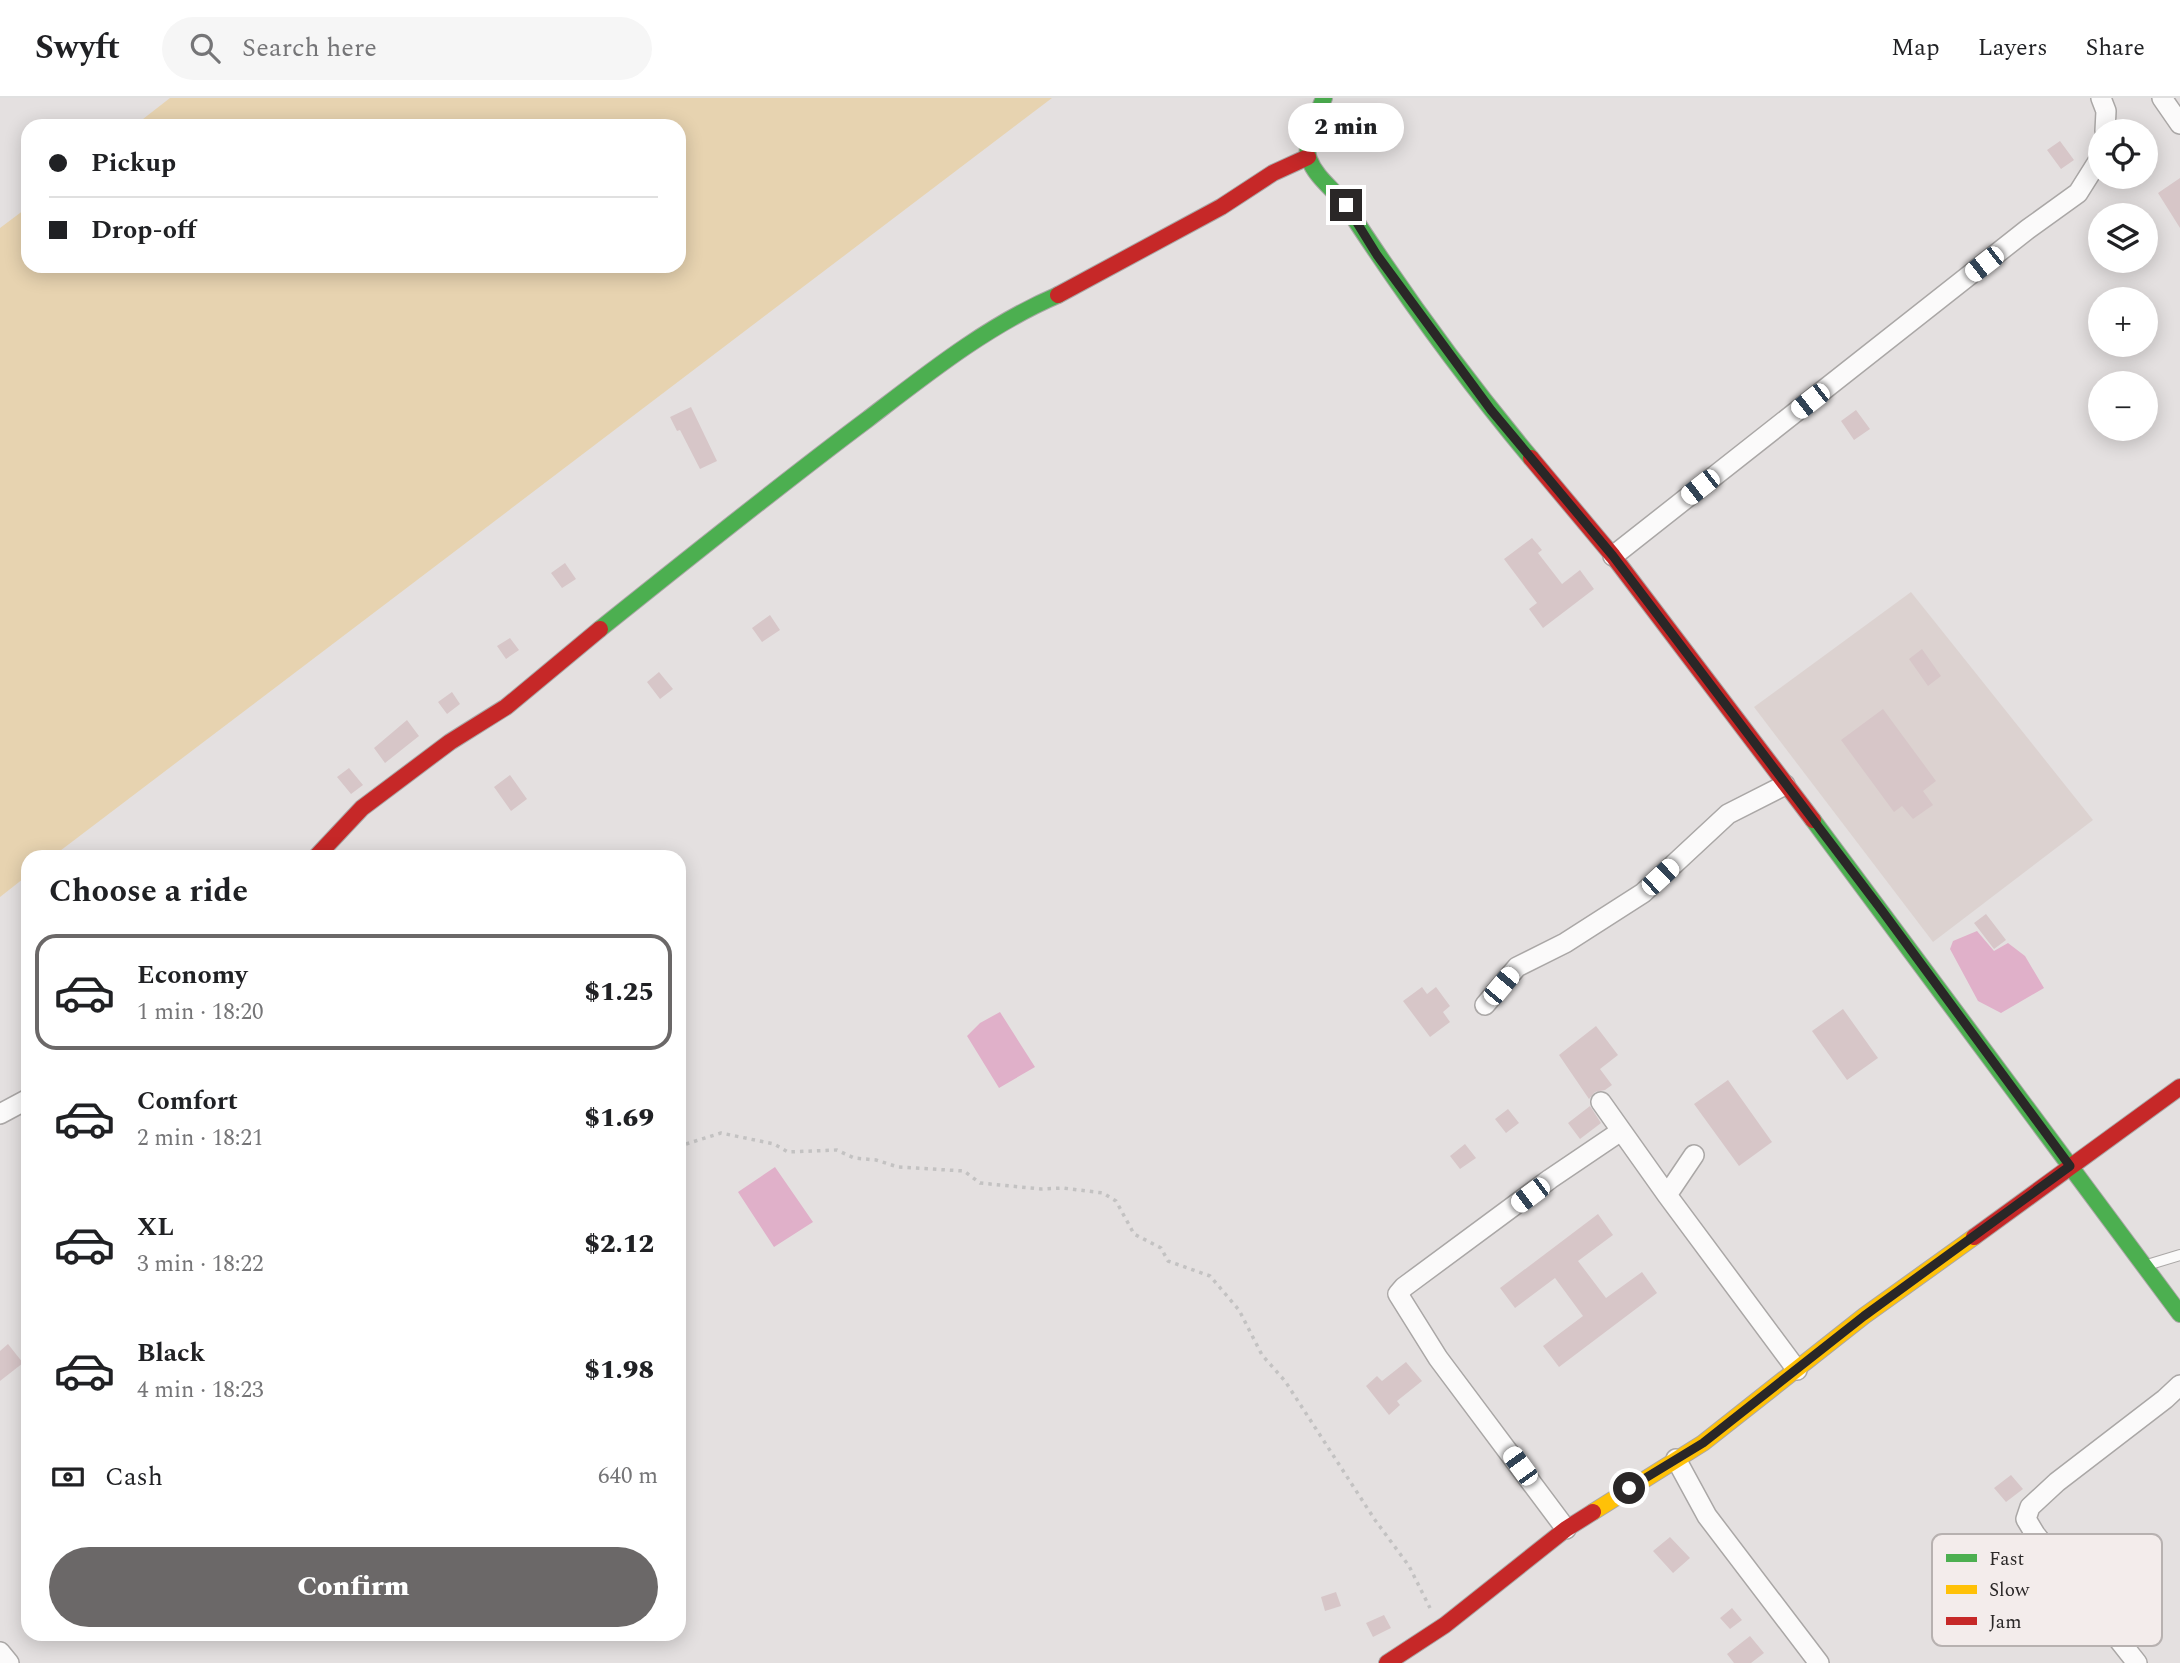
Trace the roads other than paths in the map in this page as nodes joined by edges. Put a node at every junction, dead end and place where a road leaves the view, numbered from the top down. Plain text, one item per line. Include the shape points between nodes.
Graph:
1 (1324, 98) edge
2 (2101, 98) edge
3 (2162, 98) edge
4 (2106, 119) edge
5 (2180, 124) edge
6 (1308, 157) junction
7 (2088, 177) edge
8 (1613, 556) junction
9 (1785, 785) junction
10 (323, 850) edge
11 (1485, 1005) dead end
12 (2180, 1087) edge
13 (1601, 1102) dead end
14 (21, 1103) edge
15 (0, 1114) edge
16 (1621, 1131) junction
17 (1694, 1155) dead end
18 (2070, 1166) junction
19 (1667, 1195) junction
20 (2180, 1255) edge
21 (2143, 1266) junction
22 (2180, 1314) edge
23 (1797, 1370) junction
24 (2180, 1385) edge
25 (1676, 1459) junction
26 (1566, 1529) junction
27 (2035, 1534) edge
28 (2124, 1646) edge
29 (0, 1652) edge
30 (9, 1663) edge
31 (1387, 1663) edge
32 (1819, 1663) edge
33 (2137, 1663) edge

1 - 6 street via 1311,131
2 - 4 street
3 - 5 street
6 - 8 street via 1491,410
6 - 10 street via 1069,291 1028,308 948,358 506,707 450,742 362,808
7 - 8 street via 2078,193
8 - 9 street
9 - 11 street via 1728,814 1643,893 1565,943 1517,967
9 - 18 street
12 - 18 street
13 - 16 street
14 - 15 street
16 - 19 street
16 - 26 street via 1398,1294 1438,1358
17 - 19 street
18 - 21 street
18 - 23 street
19 - 23 street
20 - 21 lane
21 - 22 street
23 - 25 street
24 - 27 street via 2030,1507 2026,1519
25 - 26 street
25 - 32 street via 1707,1516
26 - 31 street via 1446,1625
28 - 33 street
29 - 30 street

